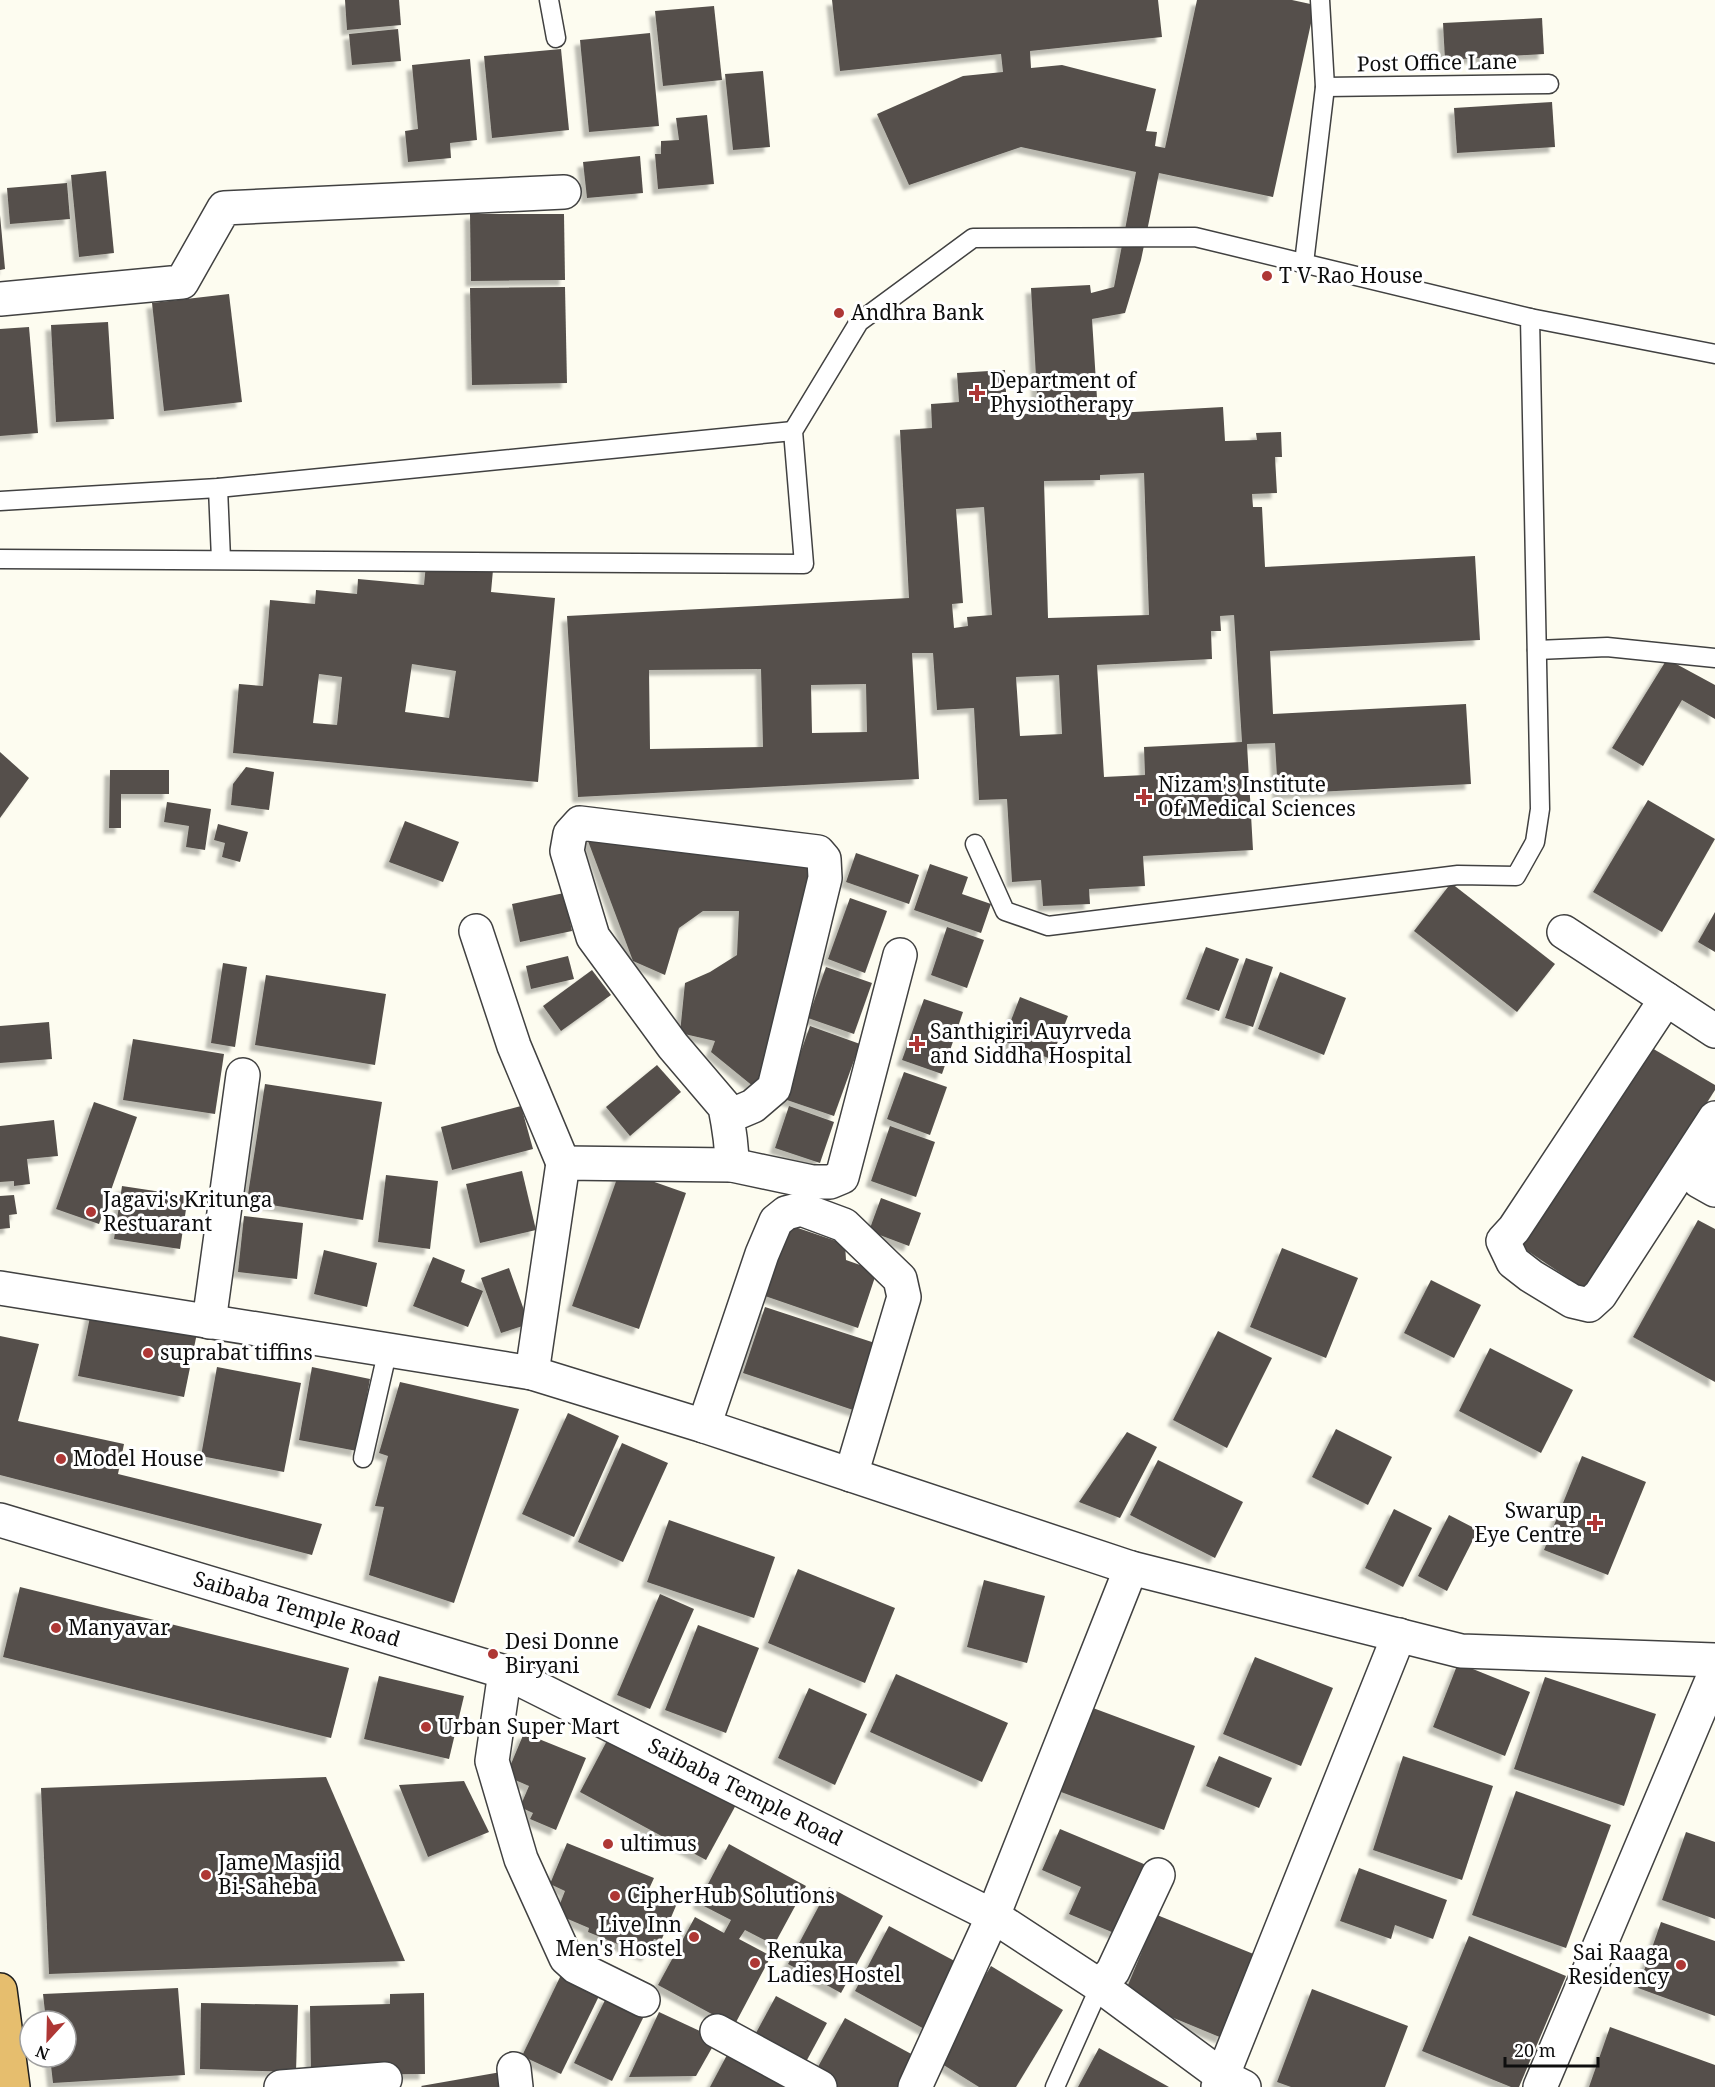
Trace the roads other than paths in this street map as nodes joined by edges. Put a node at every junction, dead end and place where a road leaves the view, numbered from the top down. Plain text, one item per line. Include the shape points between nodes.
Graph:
1 (549, 0) edge
2 (1320, 0) edge
3 (556, 38) dead end
4 (1549, 84) dead end
5 (1325, 87) junction
6 (564, 192) dead end
7 (1304, 263) junction
8 (0, 299) edge
9 (1530, 318) junction
10 (1715, 354) edge
11 (793, 431) junction
12 (218, 488) junction
13 (0, 501) edge
14 (0, 559) edge
15 (221, 559) junction
16 (1537, 650) junction
17 (1715, 658) edge
18 (975, 844) dead end
19 (476, 932) dead end
20 (1564, 932) dead end
21 (900, 955) dead end
22 (1666, 999) junction
23 (1715, 1031) edge
24 (243, 1075) dead end
25 (727, 1117) junction
26 (1715, 1118) edge
27 (1715, 1150) edge
28 (563, 1163) junction
29 (732, 1165) junction
30 (1715, 1190) edge
31 (0, 1288) edge
32 (209, 1322) junction
33 (388, 1349) junction
34 (532, 1373) junction
35 (704, 1426) junction
36 (363, 1458) dead end
37 (850, 1474) junction
38 (0, 1520) edge
39 (1131, 1568) junction
40 (1399, 1635) junction
41 (1715, 1660) edge
42 (505, 1672) junction
43 (1715, 1673) edge
44 (1158, 1875) dead end
45 (993, 1916) junction
46 (1100, 1986) junction
47 (0, 1990) edge
48 (643, 2000) dead end
49 (717, 2031) dead end
50 (385, 2079) dead end
51 (1228, 2083) edge
52 (13, 2087) edge
53 (281, 2087) edge
54 (820, 2087) edge
55 (915, 2087) edge
56 (1055, 2087) edge
57 (1540, 2087) edge

1 - 3 lane
2 - 5 lane
4 - 5 lane, Post Office Lane
5 - 7 lane
6 - 8 street via 224,208 182,282
7 - 9 lane
7 - 11 lane via 1195,237 974,238 859,321
9 - 10 lane
9 - 16 lane
11 - 12 lane
11 - 15 lane via 804,564
12 - 13 lane
12 - 15 lane
14 - 15 lane
16 - 17 lane via 1607,646
16 - 18 lane via 1540,809 1535,842 1515,876 1458,875 1048,926 1005,911
19 - 28 street via 513,1046
20 - 22 street
21 - 29 street via 842,1177 812,1182
22 - 23 street
22 - 26 street via 1503,1242 1513,1262 1572,1301 1589,1305 1600,1295
24 - 32 street
25 - 25 street via 753,1106 774,1088 825,878 824,859 818,852 580,823 570,834 567,851 593,937 725,1107
25 - 29 street
27 - 30 street via 1699,1181
28 - 29 street
28 - 34 street
31 - 32 street
32 - 33 street
33 - 34 street
33 - 36 lane
34 - 35 street
35 - 37 street
35 - 37 street via 776,1221 801,1209 844,1225 900,1280 904,1297
37 - 39 street
38 - 42 street, Saibaba Temple Road
39 - 40 street
39 - 45 street
40 - 41 street via 1461,1651
40 - 51 street
42 - 45 street, Saibaba Temple Road
42 - 48 street via 492,1761 521,1859 566,1958 576,1967
43 - 57 street
44 - 46 street via 1113,1971
45 - 46 street, Saibaba Temple Road
45 - 55 street
46 - 51 street, Saibaba Temple Road
46 - 56 lane
47 - 52 highway
49 - 54 street
50 - 53 street

